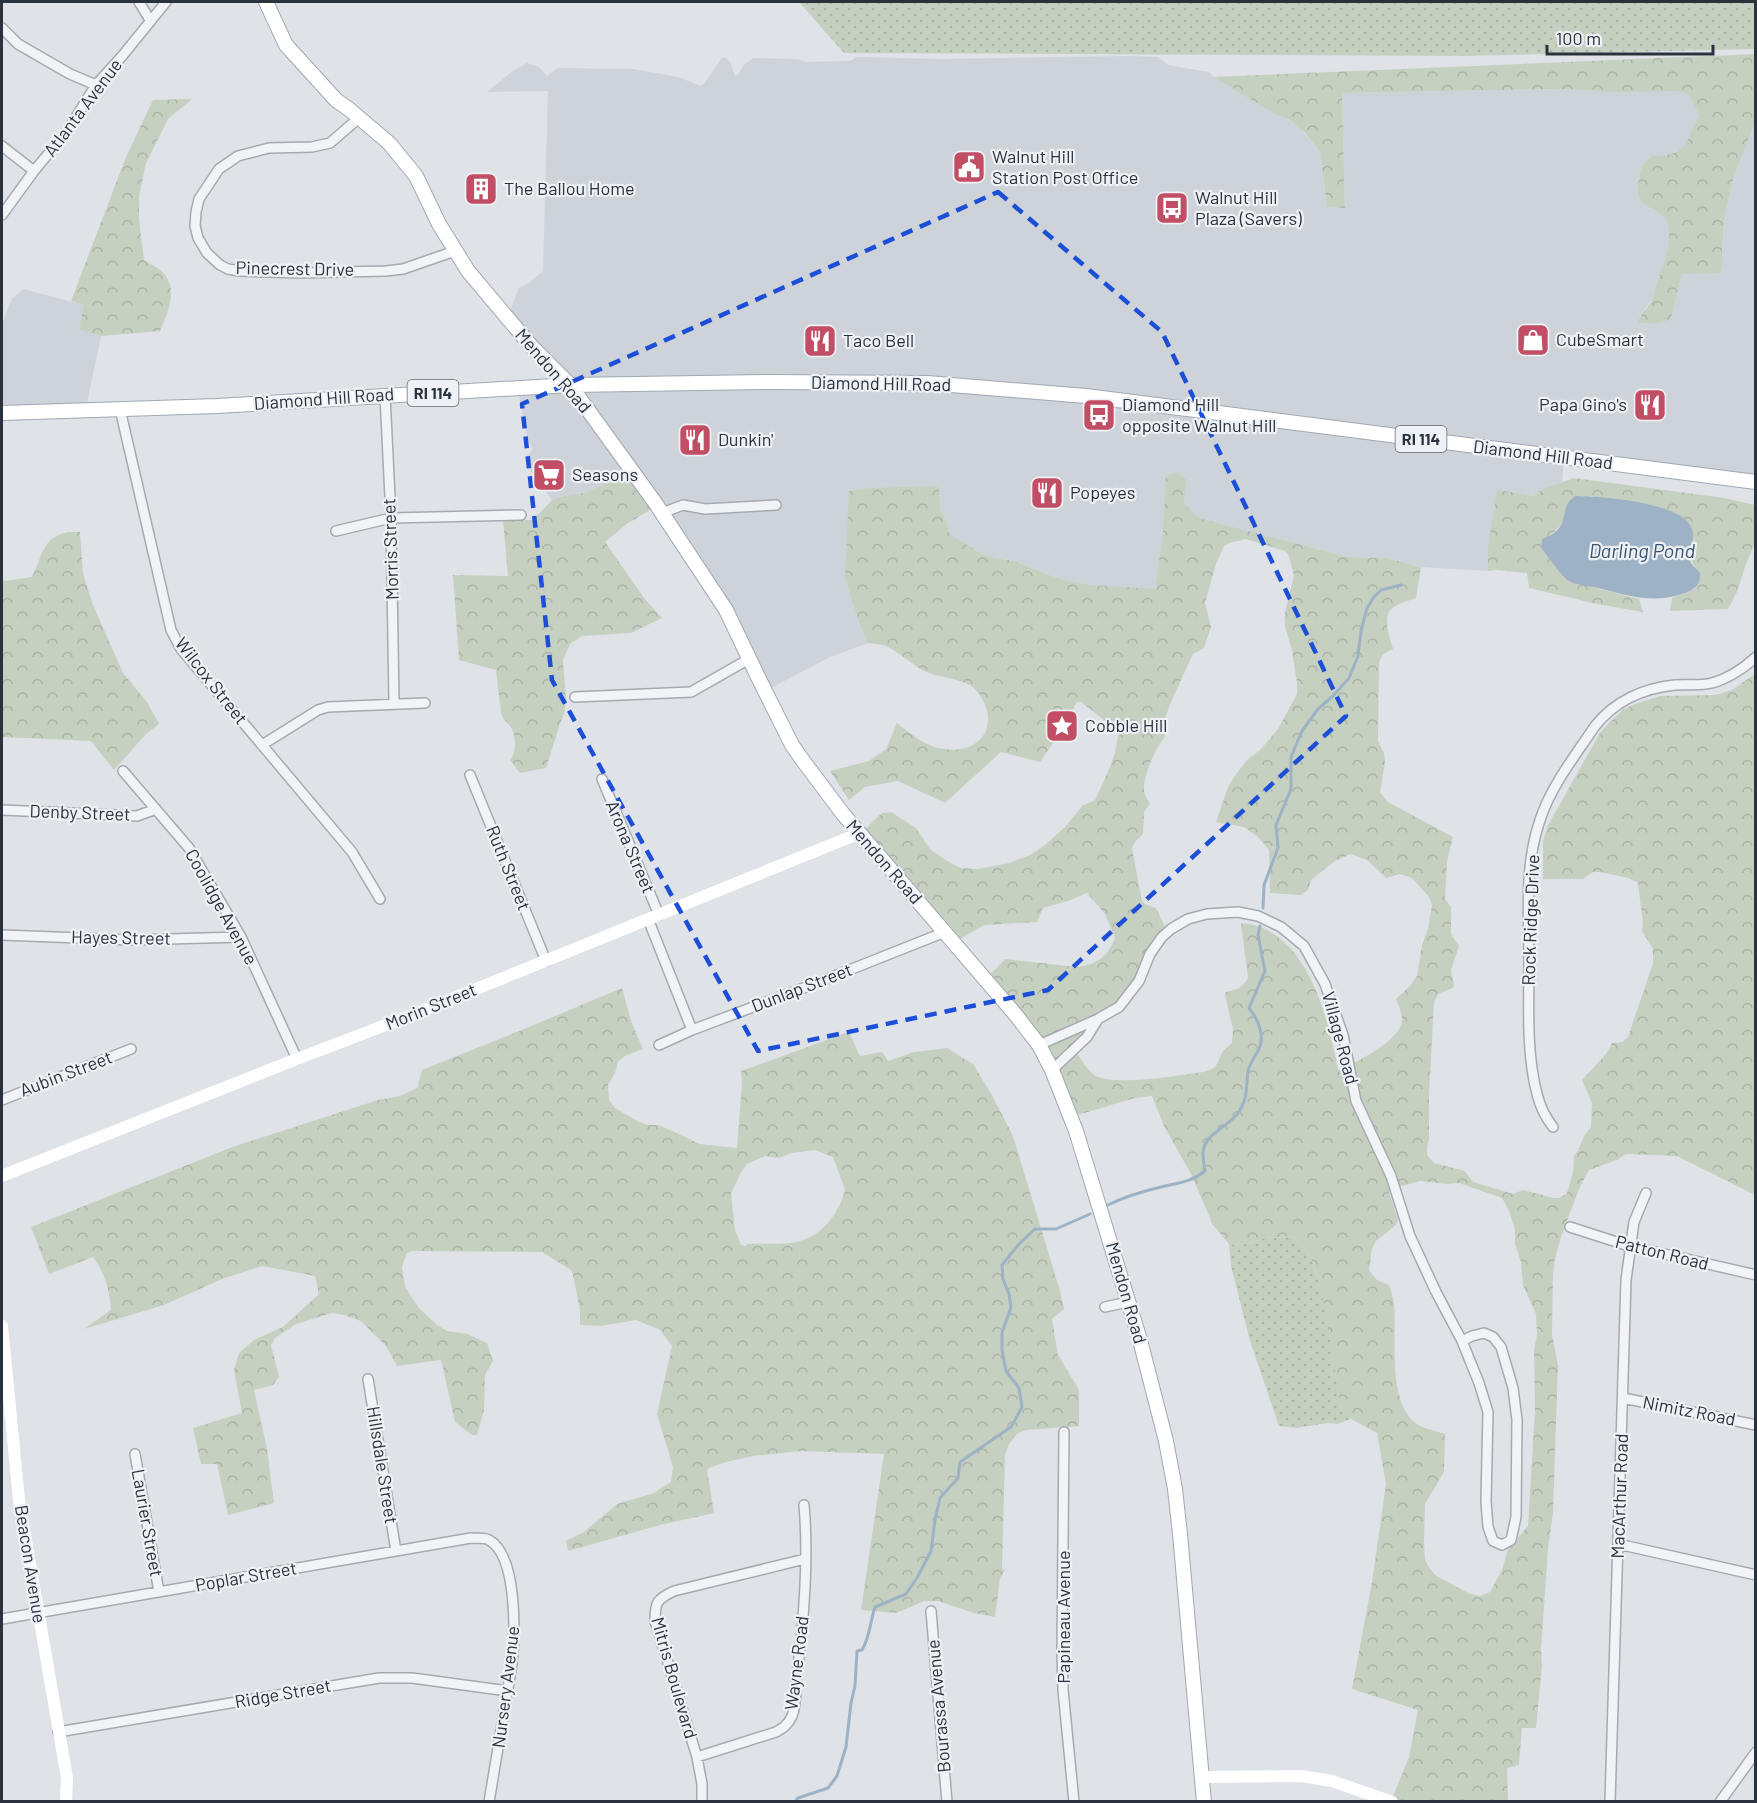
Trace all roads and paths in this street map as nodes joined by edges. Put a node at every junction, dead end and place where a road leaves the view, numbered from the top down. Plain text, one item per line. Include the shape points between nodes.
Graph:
1 (139, 2) edge
2 (166, 2) edge
3 (266, 2) edge
4 (150, 20) junction
5 (2, 28) edge
6 (96, 85) junction
7 (360, 117) junction
8 (2, 146) edge
9 (34, 171) junction
10 (2, 215) edge
11 (455, 251) junction
12 (570, 385) junction
13 (385, 395) junction
14 (120, 409) junction
15 (2, 413) edge
16 (1755, 482) edge
17 (776, 505) dead end
18 (662, 513) junction
19 (521, 515) dead end
20 (391, 518) junction
21 (336, 531) dead end
22 (1755, 657) edge
23 (749, 659) junction
24 (576, 697) dead end
25 (394, 703) junction
26 (425, 703) dead end
27 (262, 745) junction
28 (123, 771) dead end
29 (470, 775) dead end
30 (602, 778) dead end
31 (156, 809) junction
32 (2, 810) edge
33 (860, 833) junction
34 (380, 899) dead end
35 (654, 917) junction
36 (945, 932) junction
37 (2, 935) edge
38 (241, 937) junction
39 (546, 961) junction
40 (1098, 1019) junction
41 (692, 1030) junction
42 (659, 1045) dead end
43 (1039, 1046) junction
44 (131, 1049) dead end
45 (297, 1059) junction
46 (1052, 1070) junction
47 (2, 1100) edge
48 (1553, 1127) dead end
49 (2, 1176) edge
50 (1646, 1193) dead end
51 (1570, 1227) dead end
52 (1629, 1246) junction
53 (1755, 1275) edge
54 (1128, 1302) junction
55 (1105, 1307) dead end
56 (2, 1326) edge
57 (1462, 1341) junction
58 (368, 1379) dead end
59 (1623, 1398) junction
60 (1755, 1425) edge
61 (1064, 1432) dead end
62 (135, 1454) dead end
63 (804, 1505) dead end
64 (491, 1541) joint
65 (1618, 1544) junction
66 (396, 1551) junction
67 (805, 1559) junction
68 (1755, 1575) edge
69 (159, 1592) junction
70 (931, 1611) dead end
71 (38, 1612) junction
72 (2, 1619) edge
73 (508, 1691) junction
74 (58, 1732) junction
75 (1755, 1752) edge
76 (697, 1756) junction
77 (1202, 1777) junction
78 (1389, 1801) edge
79 (66, 1802) edge
80 (489, 1802) edge
81 (702, 1802) edge
82 (947, 1802) edge
83 (1074, 1802) edge
84 (1204, 1802) edge
85 (1610, 1802) edge
86 (1720, 1802) edge

1 - 4 street
2 - 4 street, Atlanta Avenue
3 - 7 main road, Mendon Road via 286,45 336,100
4 - 6 street, Atlanta Avenue
5 - 6 street via 18,44
6 - 9 street, Atlanta Avenue via 68,130
7 - 11 main road, Mendon Road via 389,143 416,176
7 - 11 street, Pinecrest Drive via 330,143 269,148 238,156 219,169 199,199 196,212 198,238 207,253 228,269 299,273 403,269
8 - 9 street
9 - 10 street, Atlanta Avenue
11 - 12 main road, Mendon Road via 532,347
12 - 13 main road, Diamond Hill Road / RI 114
12 - 16 main road, Diamond Hill Road / RI 114 via 865,382 1012,389
12 - 18 main road, Mendon Road
13 - 14 main road, Diamond Hill Road / RI 114
13 - 20 street, Morris Street
14 - 15 main road, Diamond Hill Road / RI 114
14 - 27 street, Wilcox Street via 171,630 180,649
17 - 18 street via 705,509 683,505
18 - 23 main road, Mendon Road via 726,610
19 - 20 street
20 - 21 street
20 - 25 street, Morris Street
22 - 48 street, Rock Ridge Drive via 1714,683 1646,690 1623,700 1595,726 1553,790 1540,819 1529,886 1529,1011 1537,1094
23 - 24 street via 691,692
23 - 33 main road, Mendon Road via 792,745
25 - 26 street
25 - 27 street via 318,710
27 - 34 street, Wilcox Street via 352,852
28 - 31 street, Coolidge Avenue
29 - 39 street, Ruth Street
30 - 35 street, Arona Street
31 - 32 street, Denby Street via 137,816
31 - 38 street, Coolidge Avenue via 189,848
33 - 35 street, Morin Street
33 - 36 main road, Mendon Road
35 - 39 street, Morin Street
35 - 41 street, Arona Street
36 - 41 street, Dunlap Street
36 - 43 main road, Mendon Road
37 - 38 street, Hayes Street via 132,940
38 - 45 street, Coolidge Avenue
39 - 45 street, Morin Street
40 - 43 street, Village Road
40 - 46 street, Village Road via 1087,1037
40 - 57 street, Village Road via 1119,1007 1139,981 1162,937 1188,919 1239,912 1258,916 1272,921 1304,946 1325,984 1343,1035 1356,1101 1391,1176 1410,1236
41 - 42 street, Dunlap Street
43 - 46 main road, Mendon Road
44 - 47 street, Aubin Street
45 - 49 street, Morin Street
46 - 54 main road, Mendon Road via 1084,1153
50 - 52 street, MacArthur Road
51 - 52 street, Patton Road
52 - 53 street, Patton Road
52 - 59 street, MacArthur Road
54 - 55 street
54 - 77 main road, Mendon Road via 1175,1489
56 - 71 street, Beacon Avenue via 18,1489
57 - 57 street, Village Road via 1488,1412 1488,1527 1493,1541 1502,1545 1511,1540 1516,1517 1517,1420 1513,1388 1501,1347 1493,1337 1484,1333
58 - 66 street, Hillsdale Street
59 - 60 street, Nimitz Road
59 - 65 street, MacArthur Road
61 - 83 street, Papineau Avenue via 1063,1671
62 - 69 street, Laurier Street
63 - 67 street, Wayne Road
64 - 66 street, Poplar Street via 471,1538
64 - 73 street, Nursery Avenue via 506,1565 514,1604
65 - 68 street
65 - 85 street, MacArthur Road
66 - 69 street, Poplar Street
67 - 76 street, Wayne Road via 796,1696 791,1717 776,1732
67 - 76 street, Mitris Boulevard via 674,1591 657,1602 657,1629
69 - 71 street, Poplar Street
70 - 82 street, Bourassa Avenue
71 - 72 street, Poplar Street
71 - 74 street, Beacon Avenue
73 - 74 street, Ridge Street via 412,1678 379,1678
73 - 80 street, Nursery Avenue
74 - 79 street, Beacon Avenue via 67,1778
75 - 86 street
76 - 81 street, Mitris Boulevard
77 - 78 street via 1301,1776 1332,1781
77 - 84 main road, Mendon Road

